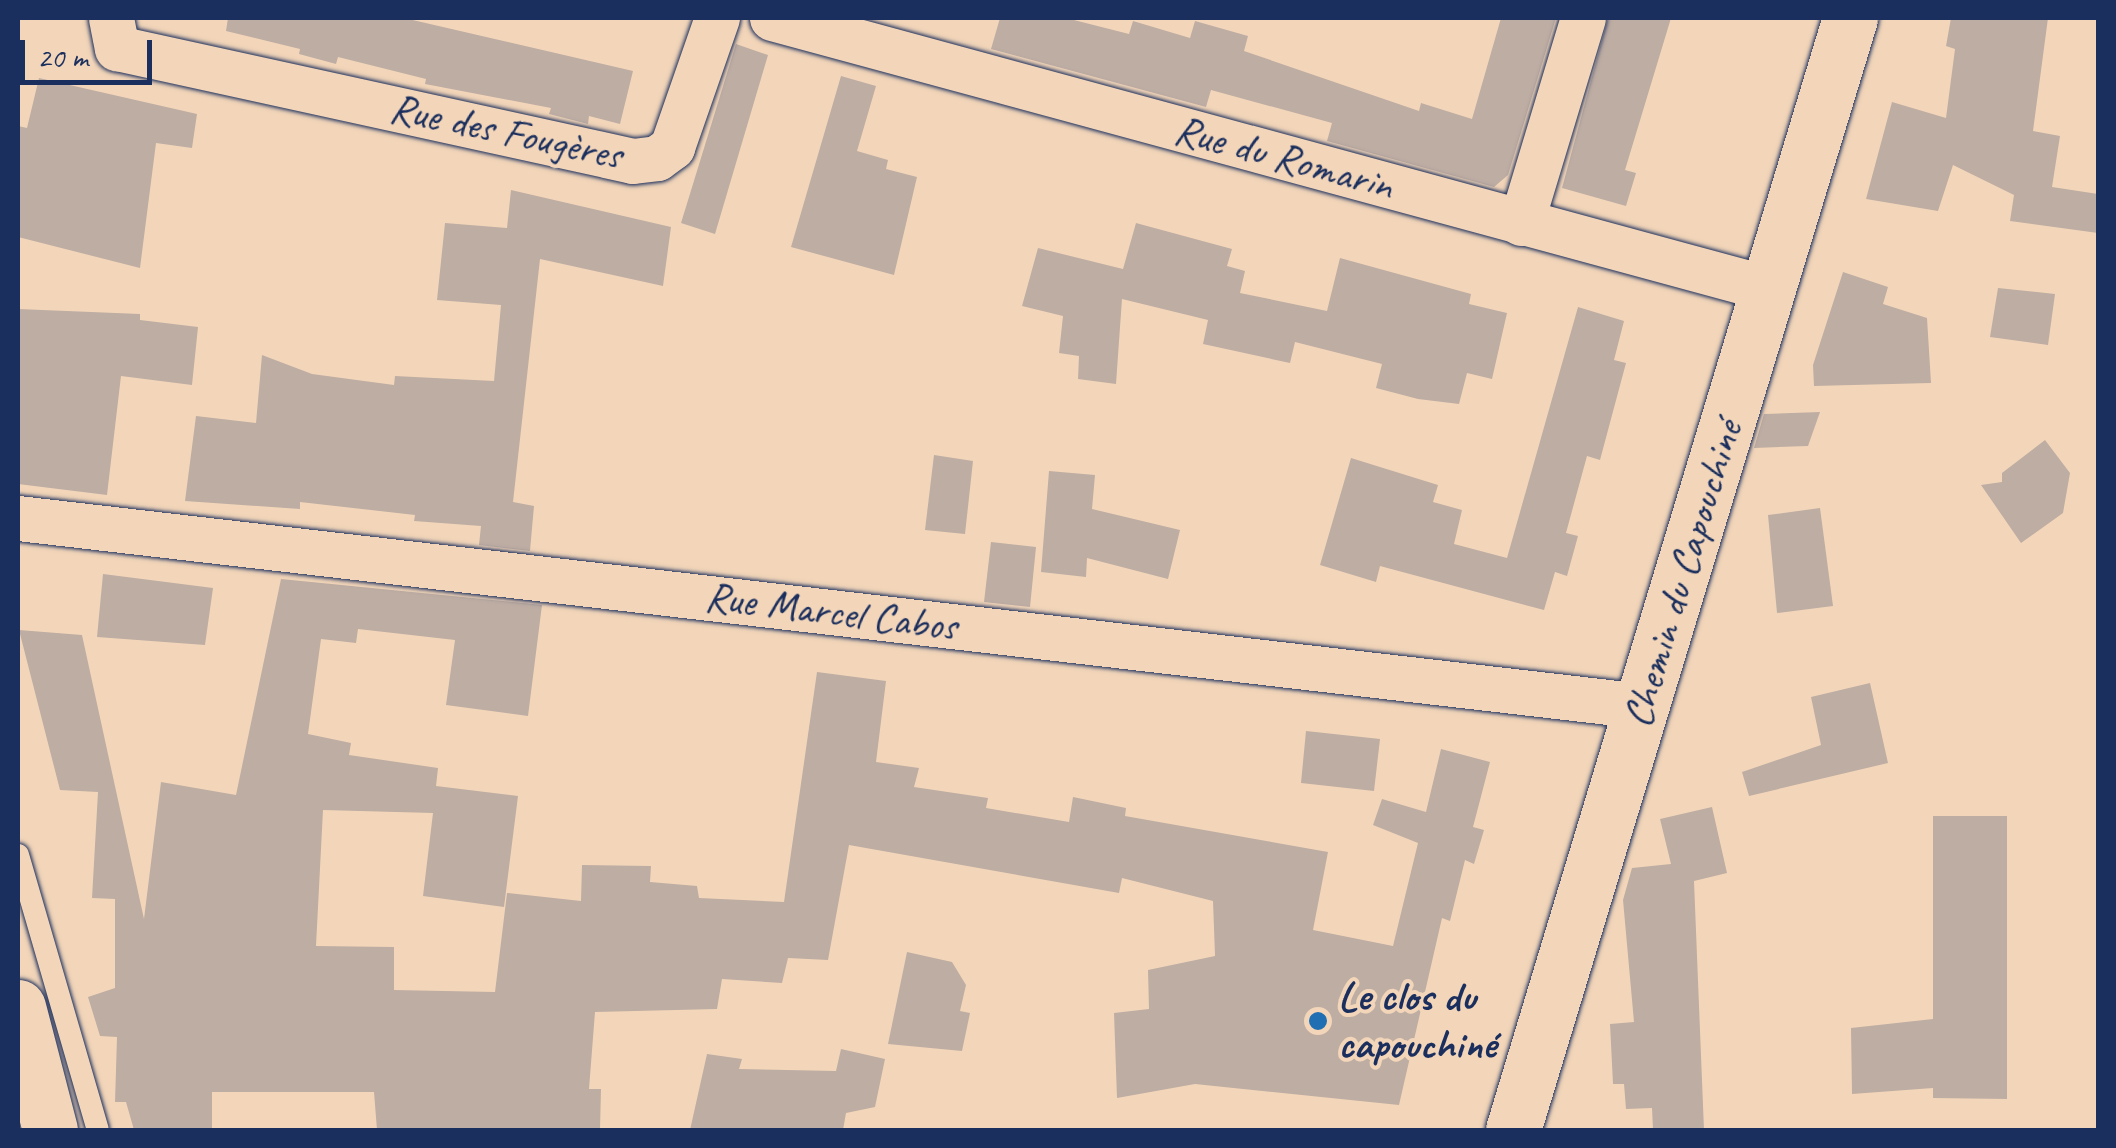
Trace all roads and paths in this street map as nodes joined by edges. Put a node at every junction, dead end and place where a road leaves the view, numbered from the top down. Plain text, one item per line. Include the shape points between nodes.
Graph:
1 (111, 18) edge
2 (717, 18) edge
3 (1583, 18) edge
4 (1850, 18) edge
5 (797, 21) edge
6 (1521, 224) junction
7 (1770, 290) junction
8 (18, 518) edge
9 (1644, 706) junction
10 (18, 856) edge
11 (18, 1007) edge
12 (50, 1130) edge
13 (98, 1130) edge
14 (1513, 1130) edge

1 - 2 street, Rue des Fougères via 117,48 633,161 657,158 672,147
3 - 6 street
4 - 7 street, Chemin du Capouchiné
5 - 6 street, Rue du Romarin
6 - 7 street, Rue du Romarin
7 - 9 street, Chemin du Capouchiné
8 - 9 street, Rue Marcel Cabos
9 - 14 street, Chemin du Capouchiné
10 - 13 lane
11 - 12 street

